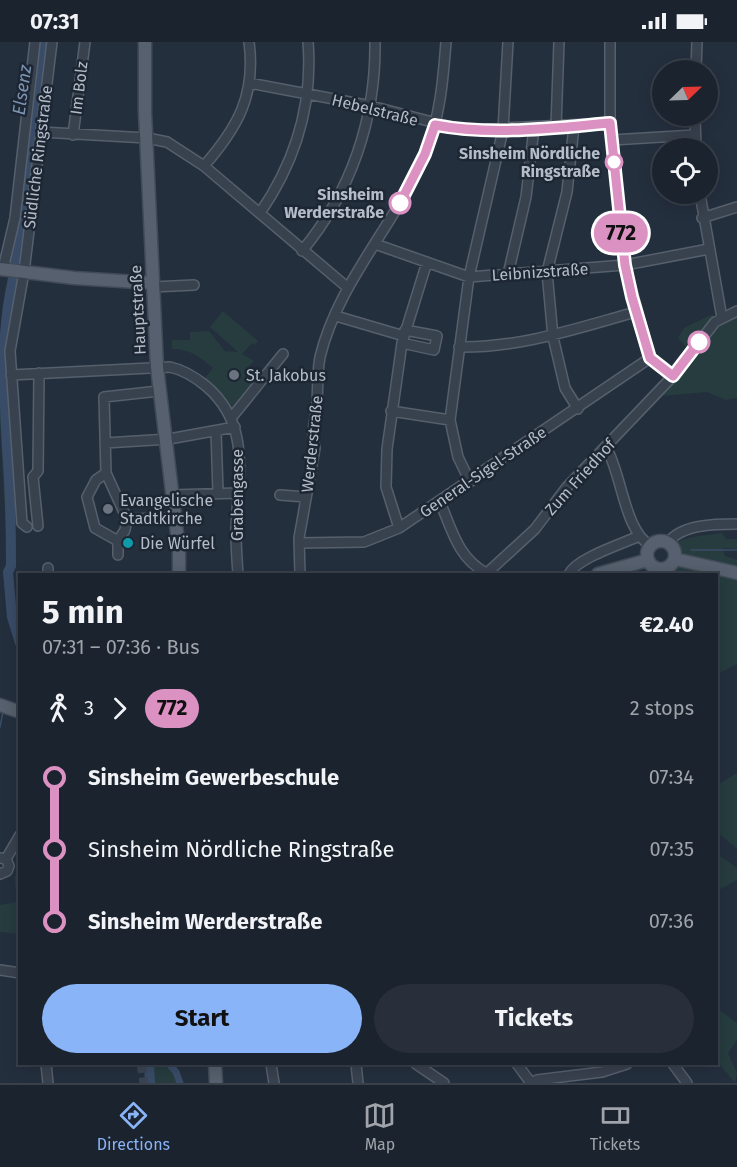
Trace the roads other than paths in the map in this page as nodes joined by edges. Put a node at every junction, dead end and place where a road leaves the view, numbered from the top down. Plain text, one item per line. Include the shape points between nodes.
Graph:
1 (35, 42) edge
2 (52, 42) edge
3 (85, 42) edge
4 (145, 42) edge
5 (249, 42) edge
6 (308, 42) edge
7 (375, 42) edge
8 (446, 42) edge
9 (508, 42) edge
10 (558, 42) edge
11 (610, 42) edge
12 (696, 42) edge
13 (696, 60) edge
14 (249, 83) junction
15 (307, 94) junction
16 (371, 106) junction
17 (610, 123) junction
18 (435, 125) junction
19 (574, 126) junction
20 (694, 126) edge
21 (556, 127) junction
22 (534, 128) junction
23 (503, 130) junction
24 (41, 132) junction
25 (73, 135) junction
26 (694, 135) junction
27 (147, 138) junction
28 (694, 138) edge
29 (612, 140) junction
30 (204, 166) junction
31 (701, 204) edge
32 (737, 207) edge
33 (260, 213) junction
34 (702, 218) junction
35 (375, 244) junction
36 (151, 248) junction
37 (709, 249) junction
38 (302, 251) junction
39 (427, 262) junction
40 (625, 265) junction
41 (11, 270) edge
42 (547, 272) junction
43 (508, 274) junction
44 (469, 277) junction
45 (128, 280) junction
46 (153, 285) junction
47 (194, 285) dead end
48 (348, 288) junction
49 (737, 311) edge
50 (636, 312) junction
51 (336, 316) junction
52 (722, 318) junction
53 (404, 336) junction
54 (554, 337) junction
55 (459, 347) junction
56 (283, 354) dead end
57 (650, 358) junction
58 (157, 367) junction
59 (39, 373) junction
60 (11, 375) junction
61 (673, 376) junction
62 (159, 392) junction
63 (578, 409) junction
64 (391, 411) junction
65 (232, 417) junction
66 (450, 420) junction
67 (235, 427) junction
68 (216, 430) junction
69 (166, 440) junction
70 (105, 443) junction
71 (606, 447) junction
72 (106, 473) junction
73 (470, 482) junction
74 (218, 492) junction
75 (238, 492) junction
76 (173, 495) junction
77 (280, 495) dead end
78 (306, 497) junction
79 (440, 502) junction
80 (173, 518) junction
81 (127, 519) junction
82 (737, 524) edge
83 (38, 526) dead end
84 (27, 527) dead end
85 (399, 528) junction
86 (639, 536) junction
87 (118, 541) junction
88 (300, 543) junction
89 (668, 543) junction
90 (651, 546) junction
91 (118, 555) dead end
92 (675, 559) junction
93 (648, 560) junction
94 (660, 572) edge
95 (178, 573) edge
96 (238, 573) edge
97 (300, 573) edge
98 (484, 573) edge
99 (487, 573) edge
100 (570, 573) edge
101 (602, 573) edge
102 (737, 573) edge
103 (0, 705) edge
104 (18, 710) edge
105 (18, 839) edge
106 (3, 859) edge
107 (0, 874) edge
108 (0, 970) edge
109 (18, 973) edge
110 (46, 1065) edge
111 (213, 1065) edge
112 (271, 1065) edge
113 (356, 1065) edge
114 (518, 1065) edge
115 (624, 1065) edge
116 (674, 1065) edge
117 (430, 1067) edge
118 (48, 1083) edge
119 (216, 1083) edge
120 (274, 1083) edge
121 (358, 1083) edge
122 (444, 1083) edge
123 (531, 1083) edge
124 (687, 1083) edge

1 - 41 street
2 - 24 street, Südliche Ringstraße
3 - 25 street, Im Bolz
4 - 27 main road, Hauptstraße
5 - 14 street
6 - 15 street
7 - 16 street
8 - 18 street, Werderstraße
9 - 23 street
10 - 21 street
11 - 17 street
12 - 13 street
14 - 15 street, Hebelstraße
14 - 30 street via 240,119
15 - 16 street, Hebelstraße
15 - 33 street via 290,162
16 - 18 street, Hebelstraße
16 - 38 street via 350,176 325,223
17 - 19 street, Hebelstraße
17 - 29 street
18 - 23 street, Hebelstraße
18 - 35 street, Werderstraße via 408,190
19 - 21 street, Hebelstraße
19 - 42 street via 567,192
20 - 26 street
21 - 22 street, Hebelstraße
22 - 23 street, Hebelstraße
22 - 43 street via 526,197
23 - 44 street
24 - 25 street
24 - 41 street, Südliche Ringstraße
25 - 27 street
26 - 28 street
26 - 29 street
27 - 30 street via 167,142
27 - 36 main road, Hauptstraße
29 - 40 street
30 - 33 street
31 - 34 street
32 - 34 street
33 - 38 street
34 - 37 street
35 - 39 street, Leibnizstraße
35 - 48 street, Werderstraße
36 - 45 main road via 142,272
36 - 46 main road, Hauptstraße
37 - 40 street, Leibnizstraße
37 - 52 street
38 - 48 street
39 - 44 street, Leibnizstraße
39 - 53 street
40 - 42 street, Leibnizstraße
40 - 50 street
41 - 45 main road
41 - 60 street
42 - 43 street, Leibnizstraße
42 - 54 street
43 - 44 street, Leibnizstraße
44 - 55 street
45 - 46 main road
46 - 47 street
46 - 58 main road, Hauptstraße
48 - 51 street, Werderstraße
49 - 52 street, Zum Friedhof
50 - 54 street
50 - 57 street
51 - 53 street
51 - 78 street, Werderstraße via 319,359 312,438 315,448
52 - 61 street, Zum Friedhof
53 - 64 street
54 - 55 street via 490,348
54 - 63 street via 566,388
55 - 66 street
56 - 65 street
57 - 61 street
57 - 63 street, General-Sigel-Straße
58 - 59 street, Grabengasse
58 - 62 main road, Hauptstraße
58 - 65 street, Grabengasse via 187,372 217,395
59 - 60 street, Grabengasse
59 - 83 street via 38,471 33,477
60 - 84 street via 22,523
61 - 71 street, Zum Friedhof
62 - 69 main road, Hauptstraße
62 - 70 street via 104,397
63 - 73 street, General-Sigel-Straße
64 - 66 street
64 - 85 street via 385,471
65 - 67 street, Grabengasse
66 - 73 street via 458,457
67 - 68 street
67 - 75 street, Grabengasse
68 - 69 street
68 - 74 street
69 - 70 street
69 - 76 main road, Hauptstraße
70 - 72 street
71 - 86 street
71 - 99 street, Zum Friedhof via 566,488 535,529
72 - 81 street
72 - 87 street via 96,480 87,497 95,528
73 - 79 street, General-Sigel-Straße
74 - 75 street
74 - 76 street
75 - 96 street, Grabengasse
76 - 80 main road, Hauptstraße
77 - 78 street
78 - 88 street, Werderstraße
79 - 85 street, General-Sigel-Straße
79 - 98 street via 464,556
80 - 81 street
80 - 95 main road, Hauptstraße via 179,550
81 - 87 street
82 - 89 street via 691,529 678,533
85 - 88 street, General-Sigel-Straße via 364,542
86 - 90 street
86 - 100 street via 587,560
87 - 91 street
88 - 97 street, Werderstraße
89 - 90 main road
89 - 92 main road
90 - 93 main road
92 - 94 main road
92 - 102 main road
93 - 94 main road
93 - 101 main road
103 - 104 main road
105 - 106 street
106 - 107 street via 9,868
108 - 109 street
110 - 118 street
111 - 119 main road
112 - 120 street
113 - 121 street
114 - 123 street
115 - 123 street
116 - 124 street
117 - 122 street

